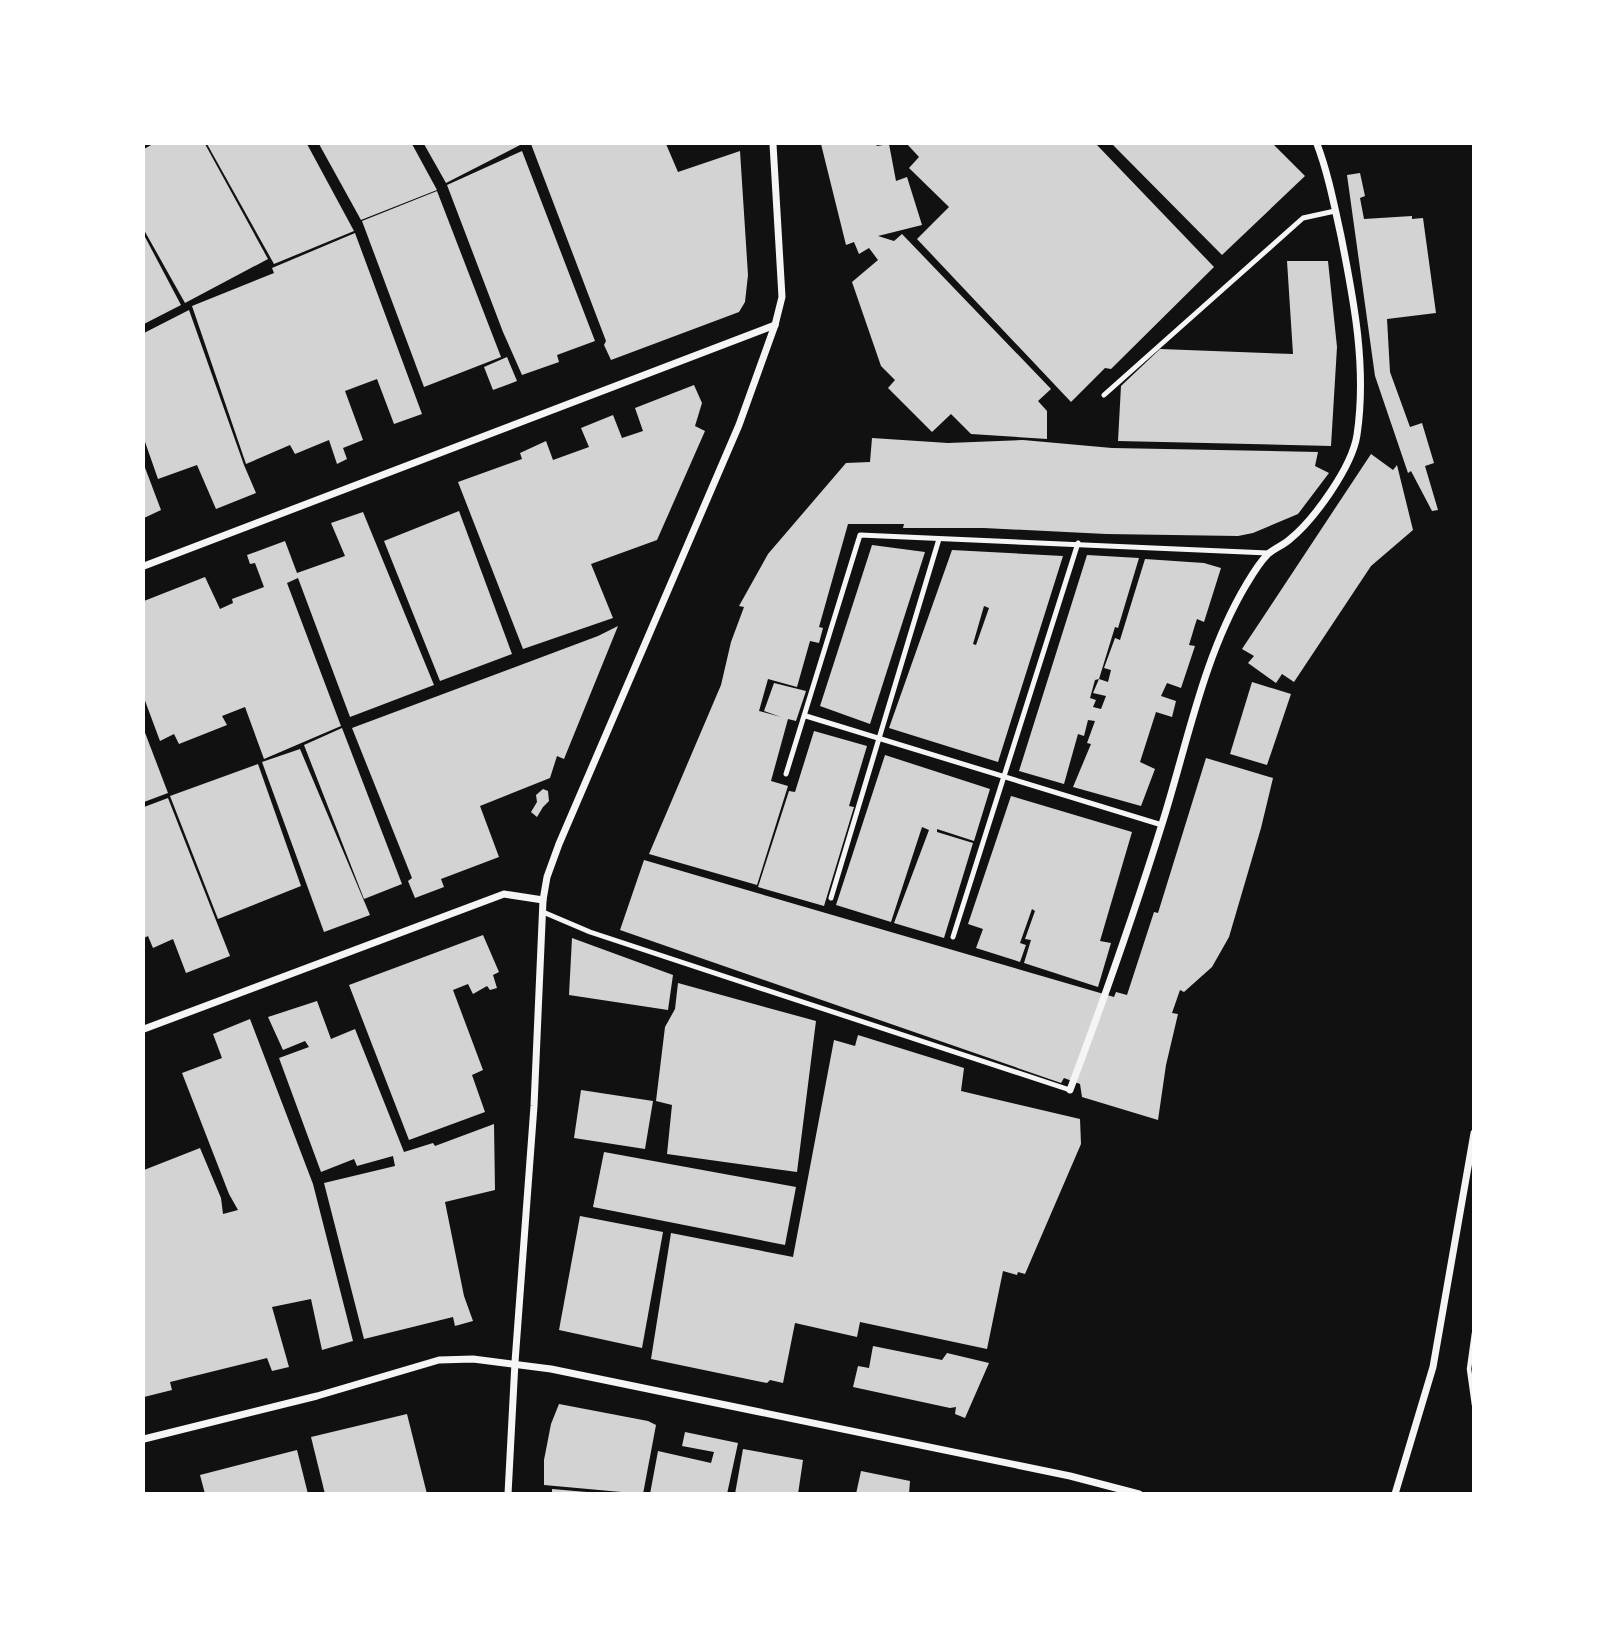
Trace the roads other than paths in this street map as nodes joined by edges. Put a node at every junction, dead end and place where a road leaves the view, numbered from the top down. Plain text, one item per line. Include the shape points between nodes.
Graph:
1 (773, 144) edge
2 (1317, 144) edge
3 (1335, 211) junction
4 (775, 325) junction
5 (1104, 395) dead end
6 (939, 538) junction
7 (1078, 543) junction
8 (1268, 553) junction
9 (144, 566) edge
10 (806, 716) junction
11 (879, 739) junction
12 (786, 774) dead end
13 (1005, 778) junction
14 (1162, 825) junction
15 (831, 898) dead end
16 (543, 900) junction
17 (543, 912) junction
18 (953, 937) dead end
19 (144, 1029) edge
20 (1070, 1090) joint
21 (1474, 1133) edge
22 (515, 1362) junction
23 (144, 1439) edge
24 (508, 1493) edge
25 (1139, 1493) edge
26 (1395, 1493) edge

1 - 4 street via 782,297
2 - 3 street
3 - 5 lane via 1303,218
3 - 8 street via 1354,302 1360,363 1356,436 1348,463 1327,497 1290,539
4 - 9 street
4 - 16 street via 739,425 559,844
6 - 7 lane
6 - 10 lane via 860,535
6 - 11 lane
7 - 8 lane
7 - 13 lane
8 - 14 street via 1227,618
10 - 11 lane
10 - 12 lane
11 - 13 lane
11 - 15 lane
13 - 14 lane
13 - 18 lane
14 - 20 street
16 - 17 street
16 - 19 street via 504,894
17 - 20 lane via 590,932
17 - 22 street via 534,1118
21 - 26 street via 1433,1367
22 - 23 street via 439,1360
22 - 24 street
22 - 25 street

